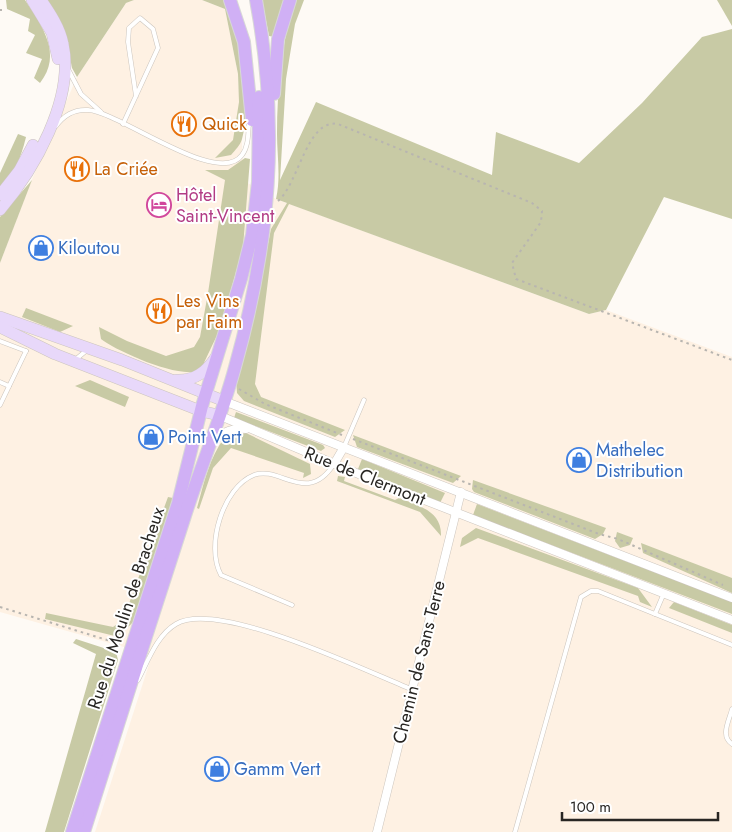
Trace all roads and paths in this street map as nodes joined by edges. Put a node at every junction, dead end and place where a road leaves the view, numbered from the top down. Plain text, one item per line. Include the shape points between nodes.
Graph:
1 (32, 0) edge
2 (41, 0) edge
3 (230, 0) edge
4 (248, 0) edge
5 (256, 0) edge
6 (290, 0) edge
7 (65, 57) junction
8 (250, 92) junction
9 (136, 96) junction
10 (103, 113) junction
11 (123, 124) junction
12 (271, 151) junction
13 (36, 157) junction
14 (0, 195) edge
15 (0, 210) edge
16 (267, 210) junction
17 (249, 247) junction
18 (0, 317) edge
19 (0, 327) edge
20 (0, 341) edge
21 (28, 347) junction
22 (88, 348) junction
23 (220, 351) junction
24 (732, 360) edge
25 (73, 362) junction
26 (171, 380) junction
27 (0, 382) edge
28 (9, 386) junction
29 (235, 388) dead end
30 (206, 394) junction
31 (364, 400) dead end
32 (224, 401) junction
33 (0, 405) edge
34 (201, 411) junction
35 (218, 415) junction
36 (256, 432) junction
37 (348, 437) junction
38 (344, 447) junction
39 (203, 460) junction
40 (334, 464) junction
41 (461, 492) junction
42 (456, 512) junction
43 (725, 586) dead end
44 (664, 593) junction
45 (732, 598) edge
46 (292, 605) dead end
47 (0, 607) edge
48 (655, 614) junction
49 (732, 620) edge
50 (732, 645) edge
51 (131, 649) junction
52 (413, 690) junction
53 (124, 706) junction
54 (732, 709) edge
55 (732, 744) edge
56 (72, 832) edge
57 (84, 832) edge
58 (377, 832) edge
59 (515, 832) edge

1 - 14 main road via 54,39 58,58 57,84 52,104 28,156
2 - 7 main road via 58,29
3 - 8 main road via 242,35
4 - 17 main road via 258,74 260,138
5 - 12 main road via 264,54
6 - 12 main road via 277,46
7 - 10 lane via 78,90
7 - 13 main road via 63,93
8 - 11 lane via 248,136 243,155 225,164 205,161
8 - 17 main road via 253,158
9 - 9 lane via 158,48 153,29 140,18 129,28 128,42
9 - 11 lane
10 - 11 lane
10 - 13 lane via 82,110 68,114
12 - 16 main road, Rue du Moulin de Bracheux
13 - 15 main road
16 - 24 path via 286,193 317,130 329,123 338,124 532,203 542,211 541,222 512,263 516,279
16 - 32 main road, Rue du Moulin de Bracheux via 236,366
17 - 23 main road, Rue du Moulin de Bracheux
18 - 22 main road, Rue de Clermont
19 - 21 main road, Rue de Clermont
20 - 21 lane
21 - 25 main road, Rue de Clermont
21 - 28 lane
22 - 25 lane
22 - 26 main road, Rue de Clermont
23 - 26 main road via 199,376
23 - 30 main road, Rue du Moulin de Bracheux
25 - 34 main road, Rue de Clermont
26 - 30 main road, Rue de Clermont
27 - 28 lane
28 - 33 lane
29 - 37 path via 265,404
30 - 32 main road, Rue de Clermont
30 - 34 main road, Rue du Moulin de Bracheux
31 - 37 lane
32 - 35 main road, Rue du Moulin de Bracheux
32 - 38 street, Rue de Clermont
34 - 35 main road, Rue de Clermont
34 - 51 main road, Rue du Moulin de Bracheux via 182,489
35 - 36 street, Rue de Clermont
35 - 39 main road, Rue du Moulin de Bracheux
36 - 39 street via 243,429 223,433
36 - 40 street, Rue de Clermont
37 - 38 lane
37 - 43 path via 618,539
38 - 40 street
38 - 41 street, Rue de Clermont
39 - 53 main road, Rue du Moulin de Bracheux
40 - 42 street, Rue de Clermont
40 - 46 lane via 318,480 299,483 262,473 239,484 231,495 215,537 214,547 221,575
41 - 42 street, Chemin de Sans Terre
41 - 45 street, Rue de Clermont
42 - 44 street, Rue de Clermont
42 - 52 street, Chemin de Sans Terre
44 - 48 lane
44 - 49 street, Rue de Clermont
47 - 51 path
48 - 50 lane
48 - 59 lane via 598,591 582,597
51 - 56 main road, Rue du Moulin de Bracheux
52 - 53 lane via 256,627 218,619 187,620 170,628 156,645
52 - 58 street, Chemin de Sans Terre
53 - 57 main road, Rue du Moulin de Bracheux
54 - 55 lane via 725,735

